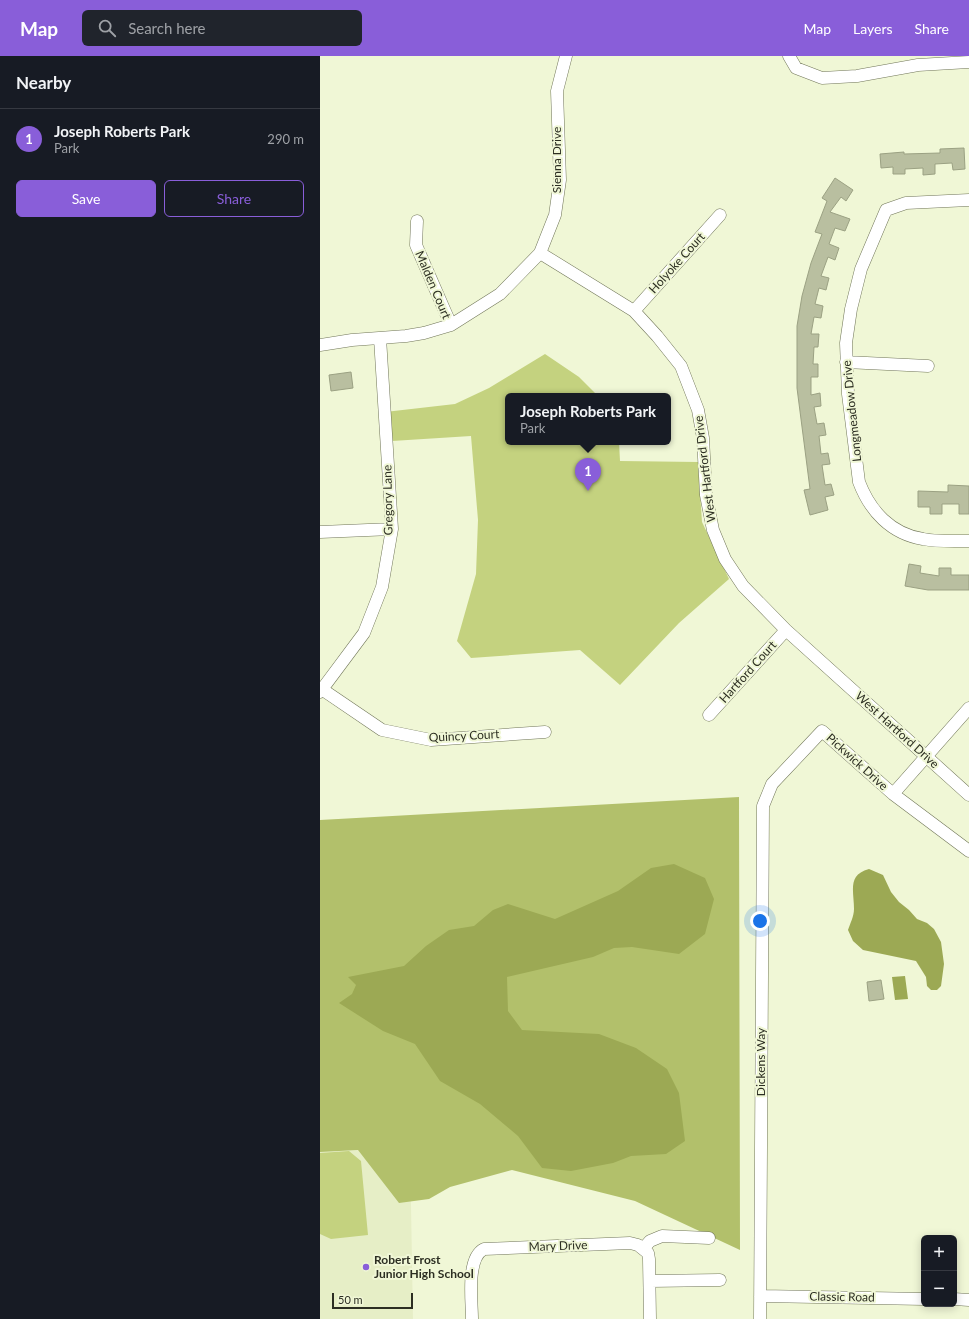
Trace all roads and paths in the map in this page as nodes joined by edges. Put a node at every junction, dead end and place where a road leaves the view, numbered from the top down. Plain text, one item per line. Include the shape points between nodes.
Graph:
1 (566, 56) edge
2 (789, 56) edge
3 (969, 62) edge
4 (969, 200) edge
5 (720, 215) dead end
6 (417, 221) dead end
7 (540, 253) junction
8 (634, 311) junction
9 (451, 325) junction
10 (380, 338) junction
11 (320, 345) edge
12 (846, 362) junction
13 (928, 366) dead end
14 (392, 528) junction
15 (320, 532) edge
16 (969, 541) edge
17 (786, 630) junction
18 (321, 691) edge
19 (969, 708) edge
20 (710, 715) dead end
21 (545, 732) dead end
22 (926, 756) junction
23 (892, 794) junction
24 (969, 795) edge
25 (763, 806) joint
26 (969, 851) edge
27 (709, 1238) dead end
28 (643, 1249) junction
29 (720, 1280) dead end
30 (650, 1281) junction
31 (760, 1296) junction
32 (921, 1299) edge
33 (957, 1300) edge
34 (969, 1300) edge
35 (472, 1319) edge
36 (650, 1319) edge
37 (760, 1319) edge

1 - 7 street, Sienna Drive via 557,91 560,180 555,215
2 - 3 street via 796,68 822,78
4 - 12 street, Longmeadow Drive via 906,203 886,210 861,269 851,309
5 - 8 street, Holyoke Court
6 - 9 street, Malden Court via 416,245
7 - 8 street, West Hartford Drive
7 - 9 street, Sienna Drive via 500,294
8 - 17 street, West Hartford Drive via 658,336 681,366 698,410 706,495 713,530 725,559 743,586
9 - 10 street, Sienna Drive via 424,333
10 - 11 street, Sienna Drive
10 - 14 street, Gregory Lane
12 - 13 street
12 - 16 street, Longmeadow Drive via 859,482 870,505 892,528 905,534 922,539
14 - 15 street
14 - 18 street, Gregory Lane via 382,587 364,633
17 - 20 street, Hartford Court
17 - 22 street, West Hartford Drive
18 - 21 street, Quincy Court via 382,730 431,740
19 - 22 street
22 - 23 street
22 - 24 street, West Hartford Drive
23 - 25 street, Pickwick Drive via 822,731 772,784
23 - 26 street, Pickwick Drive
25 - 31 street, Dickens Way
27 - 28 street via 662,1236 650,1241
28 - 30 street via 648,1253
28 - 35 street, Mary Drive via 630,1243 484,1248 472,1267
29 - 30 street
30 - 36 street
31 - 32 street, Classic Road
31 - 37 street, Dickens Way
33 - 34 street

